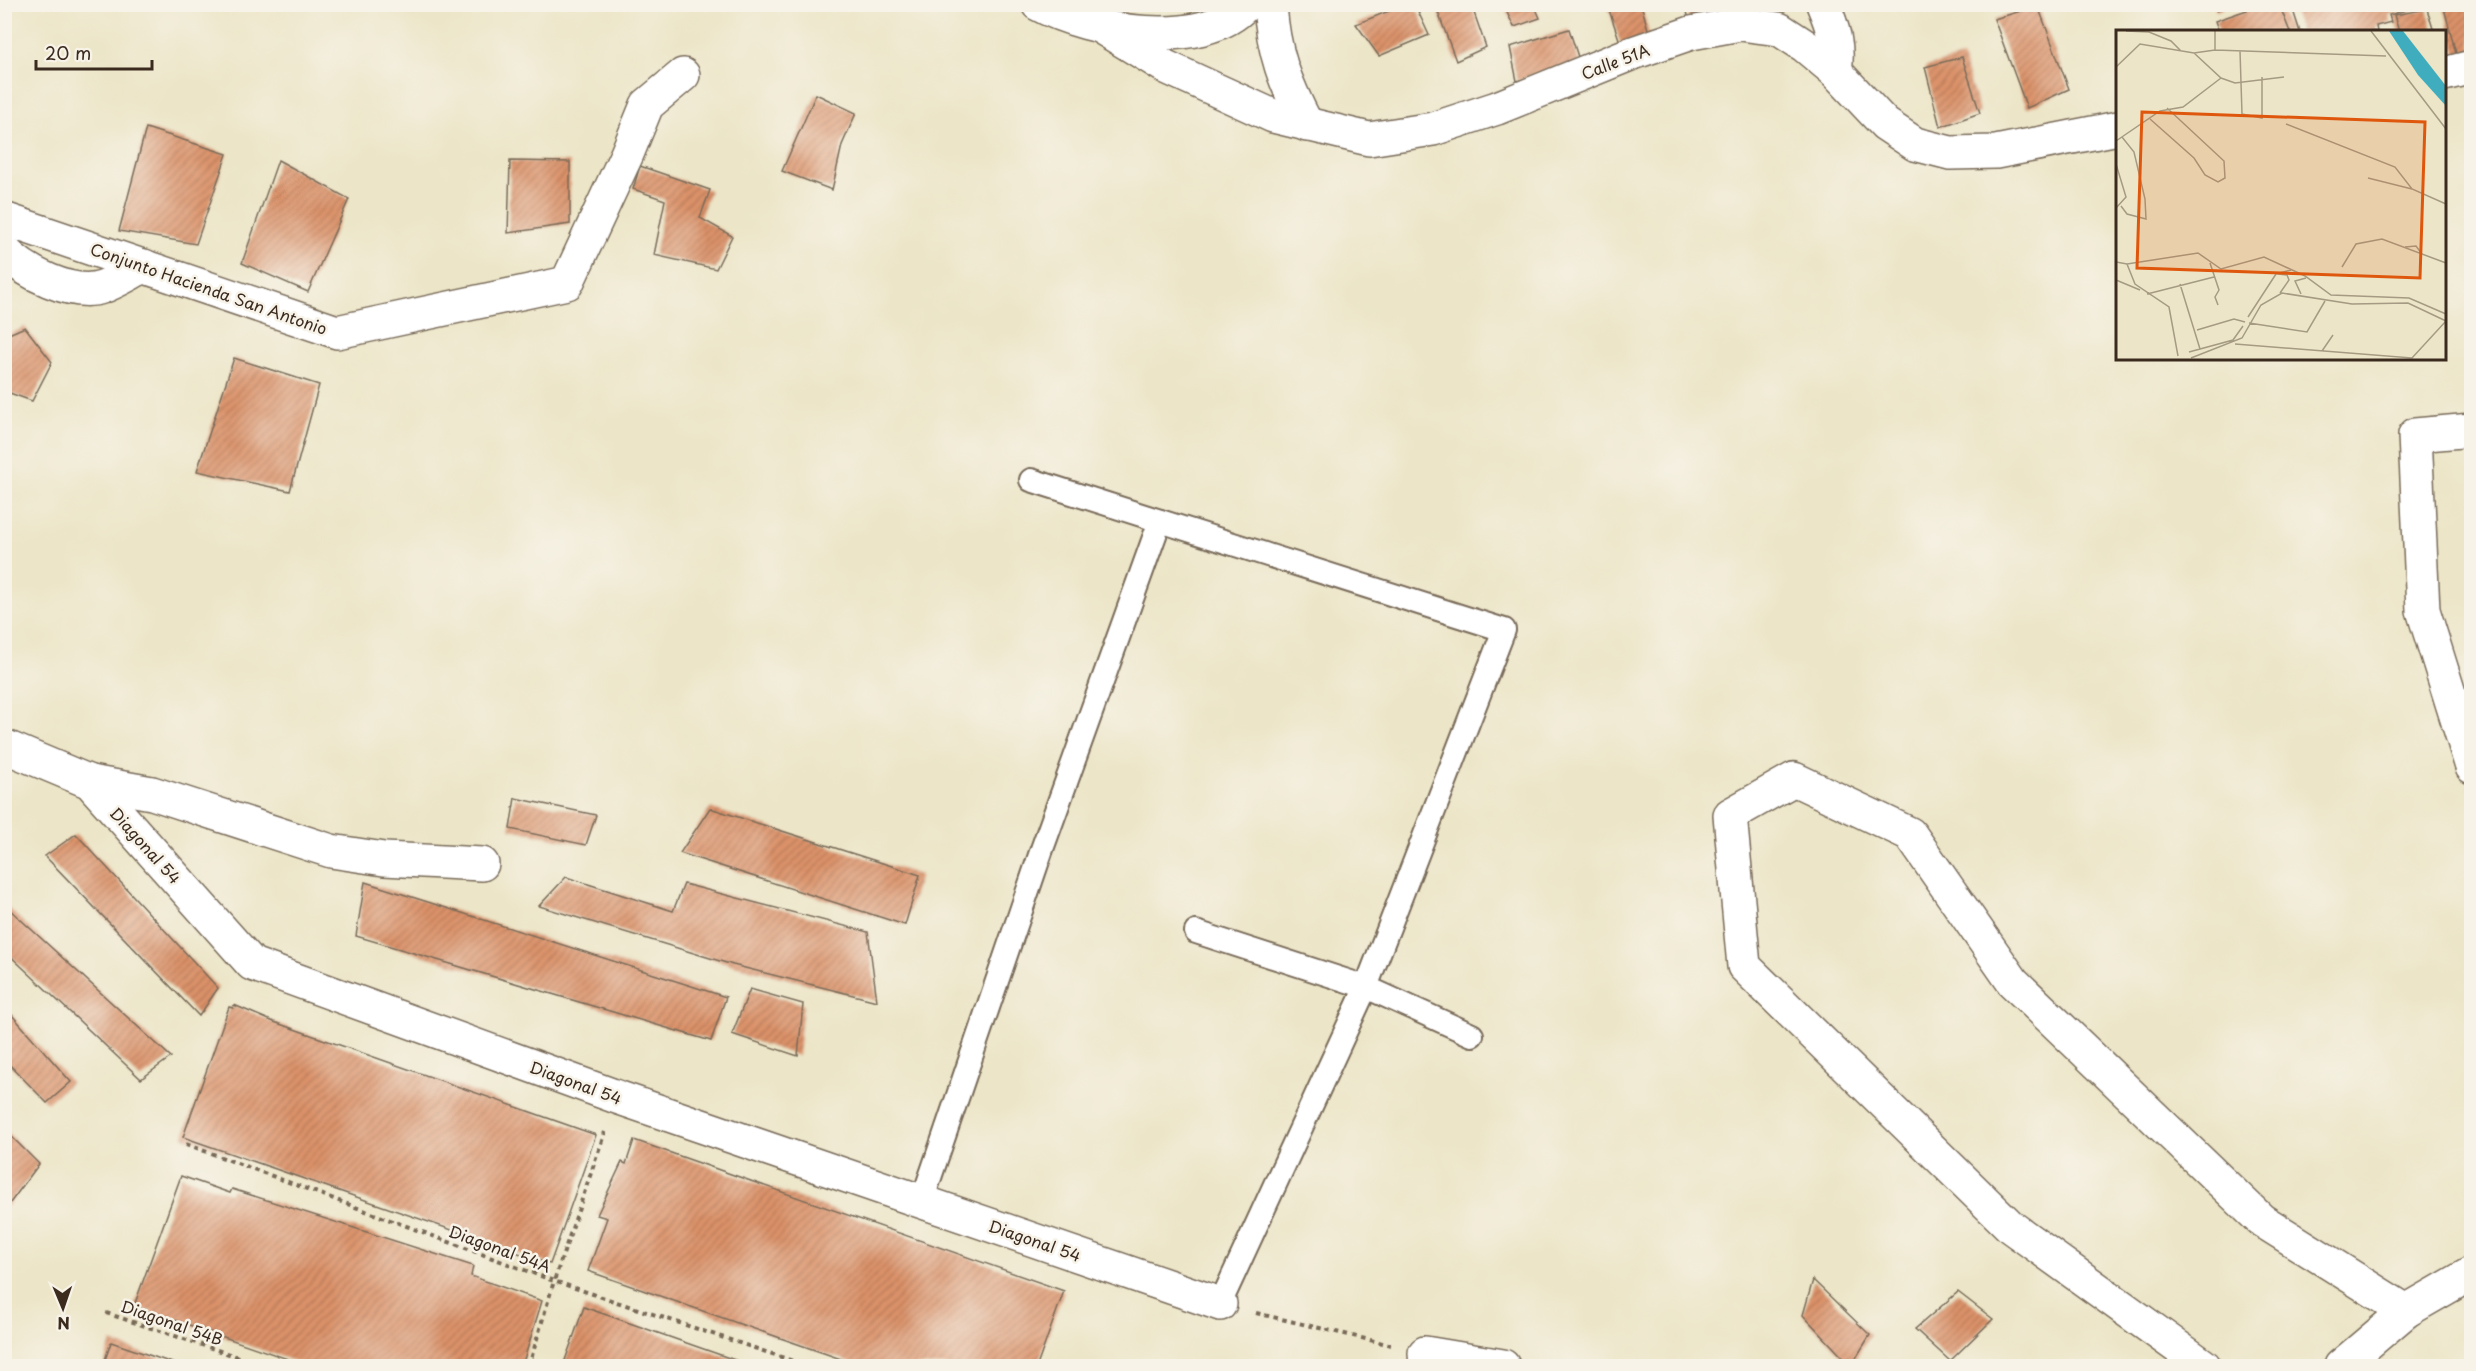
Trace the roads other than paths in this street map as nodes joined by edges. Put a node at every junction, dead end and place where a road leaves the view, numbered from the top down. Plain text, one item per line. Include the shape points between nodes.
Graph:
1 (1038, 4) edge
2 (1246, 4) edge
3 (1270, 4) edge
4 (1823, 4) edge
5 (1099, 26) junction
6 (2472, 67) edge
7 (1835, 71) junction
8 (2446, 74) edge
9 (683, 75) dead end
10 (1307, 124) junction
11 (2116, 128) edge
12 (4, 219) edge
13 (4, 251) edge
14 (144, 266) junction
15 (2472, 430) edge
16 (1031, 480) dead end
17 (1160, 521) junction
18 (4, 746) edge
19 (2472, 767) edge
20 (90, 782) junction
21 (482, 864) dead end
22 (1196, 932) dead end
23 (1366, 987) junction
24 (1472, 1035) dead end
25 (922, 1201) junction
26 (2472, 1273) edge
27 (1220, 1304) joint
28 (2406, 1311) junction
29 (1425, 1360) edge
30 (1503, 1366) edge
31 (2204, 1366) edge
32 (2341, 1366) edge

1 - 5 street
2 - 5 street via 1219,25 1190,33
3 - 10 street via 1272,34 1286,86
4 - 7 street via 1834,31 1838,54
5 - 10 street, Calle 51A via 1166,67 1273,116
6 - 8 street
7 - 10 street, Calle 51A via 1779,30 1740,24 1691,33 1433,129 1369,139
7 - 11 street, Calle 51A via 1885,124 1915,144 1950,153 1996,152
9 - 14 street, Conjunto Hacienda San Antonio via 647,105 567,283 337,332
12 - 14 street, Conjunto Hacienda San Antonio
13 - 14 street via 41,279 75,288 100,288
15 - 19 street via 2415,435 2423,610
16 - 17 lane
17 - 23 lane via 1504,630
17 - 25 lane
18 - 20 street, Diagonal 54
20 - 21 street via 152,793 331,852
20 - 25 street, Diagonal 54 via 252,964 617,1097
22 - 23 lane
23 - 24 lane
23 - 27 lane
25 - 27 street, Diagonal 54
26 - 28 street
28 - 31 street via 2261,1220 2013,982 1910,834 1794,779 1730,815 1744,966 2011,1227
28 - 32 street
29 - 30 street

